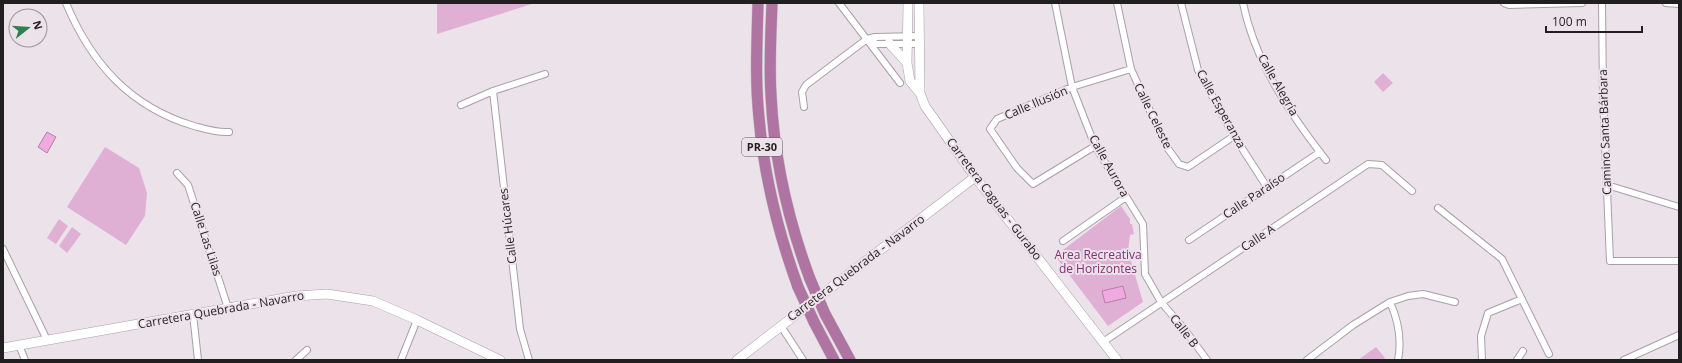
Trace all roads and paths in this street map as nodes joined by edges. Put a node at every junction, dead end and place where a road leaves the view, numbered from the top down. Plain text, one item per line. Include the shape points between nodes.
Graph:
1 (66, 3) edge
2 (758, 3) edge
3 (772, 3) edge
4 (839, 3) edge
5 (908, 3) edge
6 (919, 3) edge
7 (1055, 3) edge
8 (1117, 3) edge
9 (1181, 3) edge
10 (1243, 3) edge
11 (1504, 3) edge
12 (1582, 3) edge
13 (1602, 3) edge
14 (1666, 3) edge
15 (1679, 4) edge
16 (867, 39) junction
17 (907, 40) junction
18 (920, 40) junction
19 (889, 43) junction
20 (907, 63) junction
21 (1131, 69) junction
22 (545, 74) dead end
23 (900, 83) dead end
24 (1072, 87) junction
25 (493, 91) junction
26 (920, 93) junction
27 (461, 105) dead end
28 (804, 107) dead end
29 (229, 132) dead end
30 (1234, 136) junction
31 (1095, 146) junction
32 (1320, 152) junction
33 (1326, 160) dead end
34 (177, 173) dead end
35 (975, 177) junction
36 (1606, 185) junction
37 (1267, 187) junction
38 (1412, 191) dead end
39 (1126, 197) junction
40 (1679, 207) edge
41 (1438, 208) dead end
42 (1189, 240) dead end
43 (1062, 241) dead end
44 (3, 249) edge
45 (1679, 261) edge
46 (1522, 299) junction
47 (1161, 302) junction
48 (1390, 302) junction
49 (1455, 302) dead end
50 (228, 308) junction
51 (193, 314) junction
52 (417, 320) junction
53 (781, 326) junction
54 (1679, 334) edge
55 (47, 340) junction
56 (1102, 342) junction
57 (19, 345) junction
58 (3, 348) edge
59 (307, 350) dead end
60 (1523, 350) dead end
61 (1549, 354) dead end
62 (25, 360) edge
63 (198, 360) edge
64 (296, 360) edge
65 (401, 360) edge
66 (500, 360) edge
67 (529, 360) edge
68 (737, 360) edge
69 (803, 360) edge
70 (834, 360) edge
71 (850, 360) edge
72 (1117, 360) edge
73 (1207, 360) edge
74 (1307, 360) edge
75 (1398, 360) edge
76 (1482, 360) edge
77 (1517, 360) edge
78 (1624, 360) edge

1 - 29 street via 91,52 116,82 139,101 180,122 216,132
2 - 70 highway, PR-30, bridge via 757,90 765,165 774,211 798,287
3 - 71 highway, PR-30, bridge via 771,94 776,150 788,211 810,279 825,314
4 - 16 street
5 - 17 street, Carretera Caguas - Gurabo
6 - 18 street, Carretera Caguas - Gurabo
7 - 24 street, Calle Aurora
8 - 21 street, Calle Celeste
9 - 30 street, Calle Esperanza via 1198,70
10 - 32 street, Calle Alegría via 1260,58 1280,94
11 - 12 street
13 - 36 street, Camino Santa Bárbara
14 - 15 street
16 - 17 street
16 - 19 street via 877,44
16 - 23 street
16 - 28 street via 806,85 802,92
17 - 18 street
17 - 19 street
17 - 20 street, Carretera Caguas - Gurabo
18 - 26 street, Carretera Caguas - Gurabo
19 - 20 street
20 - 26 street, Carretera Caguas - Gurabo via 910,81
21 - 24 street, Calle Ilusión
21 - 30 street, Calle Celeste via 1166,146 1179,164 1188,167
22 - 25 street
24 - 31 street, Calle Aurora
24 - 31 street, Calle Ilusión via 997,119 990,129 1017,168 1033,184
25 - 27 street
25 - 67 street, Calle Húcares via 520,329
26 - 35 street, Carretera Caguas - Gurabo via 925,106
30 - 37 street, Calle Esperanza
31 - 39 street, Calle Aurora
32 - 33 street, Calle Alegría
32 - 37 street, Calle Paraíso
34 - 50 street, Calle Las Lilas via 188,185
35 - 53 street, Carretera Quebrada - Navarro
35 - 56 street, Carretera Caguas - Gurabo
36 - 40 street
36 - 45 street, Camino Santa Bárbara via 1610,262
37 - 42 street, Calle Paraíso
38 - 47 street, Calle A via 1382,165 1368,164
39 - 43 street
39 - 47 street, Calle Aurora via 1143,224 1145,274
41 - 46 street via 1502,259
44 - 55 street
46 - 61 street
46 - 76 street via 1488,313 1481,336
47 - 56 street, Calle A
47 - 73 street, Calle B
48 - 49 street via 1423,294
48 - 74 street via 1353,325
48 - 75 street via 1395,312 1398,331
50 - 51 street, Carretera Quebrada - Navarro
50 - 52 street, Carretera Quebrada - Navarro via 296,296 327,294 373,301
51 - 55 street, Carretera Quebrada - Navarro
51 - 63 street
52 - 65 street
52 - 66 street, Carretera Quebrada - Navarro
53 - 68 street, Carretera Quebrada - Navarro
53 - 69 street
54 - 78 street
55 - 57 street, Carretera Quebrada - Navarro
56 - 72 street, Carretera Caguas - Gurabo
57 - 58 street, Carretera Quebrada - Navarro
57 - 62 street
59 - 64 street
60 - 77 street

